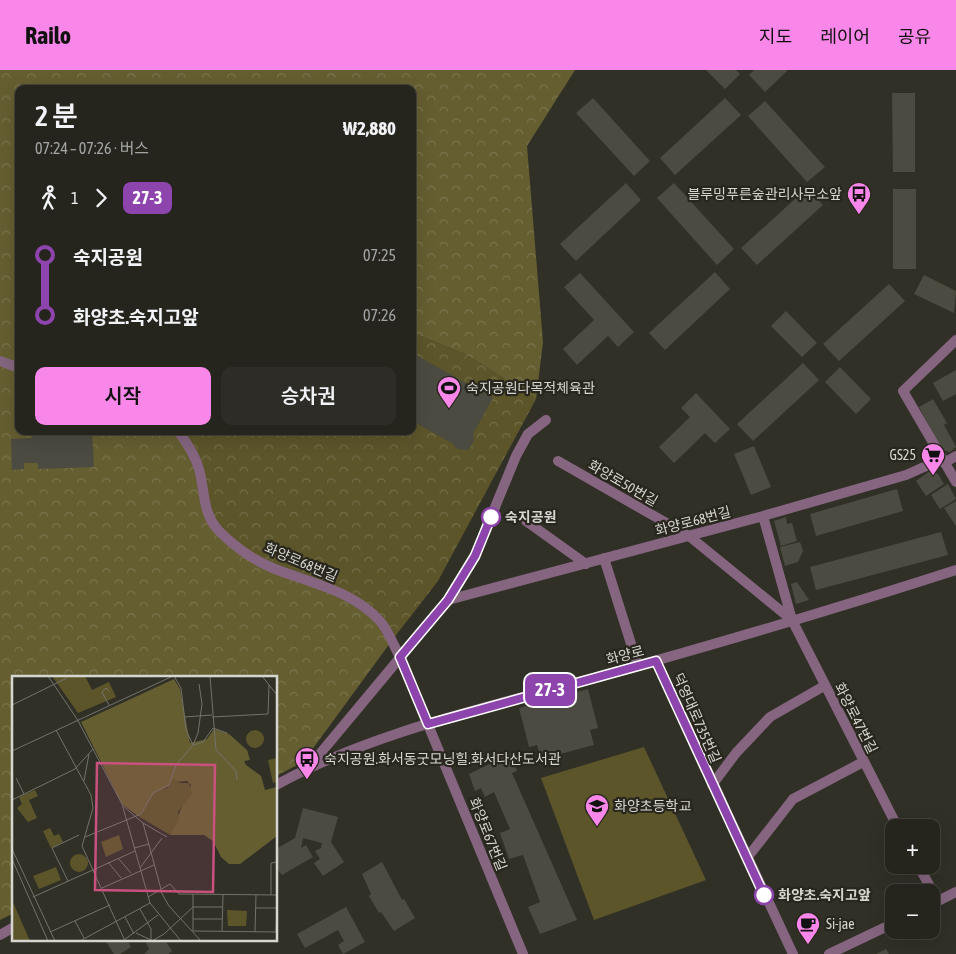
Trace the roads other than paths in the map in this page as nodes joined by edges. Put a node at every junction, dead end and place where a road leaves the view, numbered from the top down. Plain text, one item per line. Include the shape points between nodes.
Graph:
1 (956, 340) edge
2 (0, 361) edge
3 (15, 367) edge
4 (546, 420) dead end
5 (181, 435) edge
6 (956, 456) edge
7 (558, 461) dead end
8 (943, 461) junction
9 (956, 482) edge
10 (763, 516) junction
11 (526, 521) dead end
12 (689, 536) junction
13 (604, 558) junction
14 (586, 564) junction
15 (956, 570) edge
16 (448, 600) junction
17 (792, 620) junction
18 (400, 657) junction
19 (656, 661) junction
20 (638, 666) junction
21 (824, 686) junction
22 (428, 724) junction
23 (863, 762) junction
24 (309, 767) junction
25 (278, 784) edge
26 (712, 786) junction
27 (893, 819) edge
28 (747, 858) junction
29 (956, 892) edge
30 (940, 900) edge
31 (885, 926) edge
32 (12, 929) edge
33 (0, 935) edge
34 (523, 954) edge
35 (793, 954) edge
36 (829, 954) edge

1 - 8 street via 903,391
2 - 3 street
4 - 16 street via 528,434 516,456 475,556
5 - 18 street, 화양로68번길 via 193,452 208,517 219,530 241,550 274,568 357,602 381,621
6 - 8 street, 화양로68번길
7 - 12 street, 화양로50번길
8 - 9 street
8 - 10 street, 화양로68번길 via 906,475
10 - 12 street, 화양로68번길
10 - 17 street
11 - 14 street
12 - 13 street, 화양로68번길
12 - 17 street, 화양로50번길
13 - 14 street, 화양로68번길
13 - 20 street
14 - 16 street, 화양로68번길
15 - 17 street, 화양로
16 - 18 street
17 - 19 street, 화양로
17 - 21 street, 화양로47번길
18 - 22 street, 화양로68번길
18 - 24 street
19 - 20 street, 화양로
19 - 26 street, 덕영대로735번길
20 - 22 street, 화양로
21 - 23 street, 화양로47번길
21 - 26 street, 덕영대로735번길 via 770,717 736,753
22 - 24 street, 화양로
22 - 34 street, 화양로67번길
23 - 27 street, 화양로47번길
23 - 28 street via 793,799
24 - 25 street, 화양로
26 - 28 street, 덕영대로735번길
28 - 35 street, 덕영대로735번길
29 - 30 street
31 - 36 street
32 - 33 street

